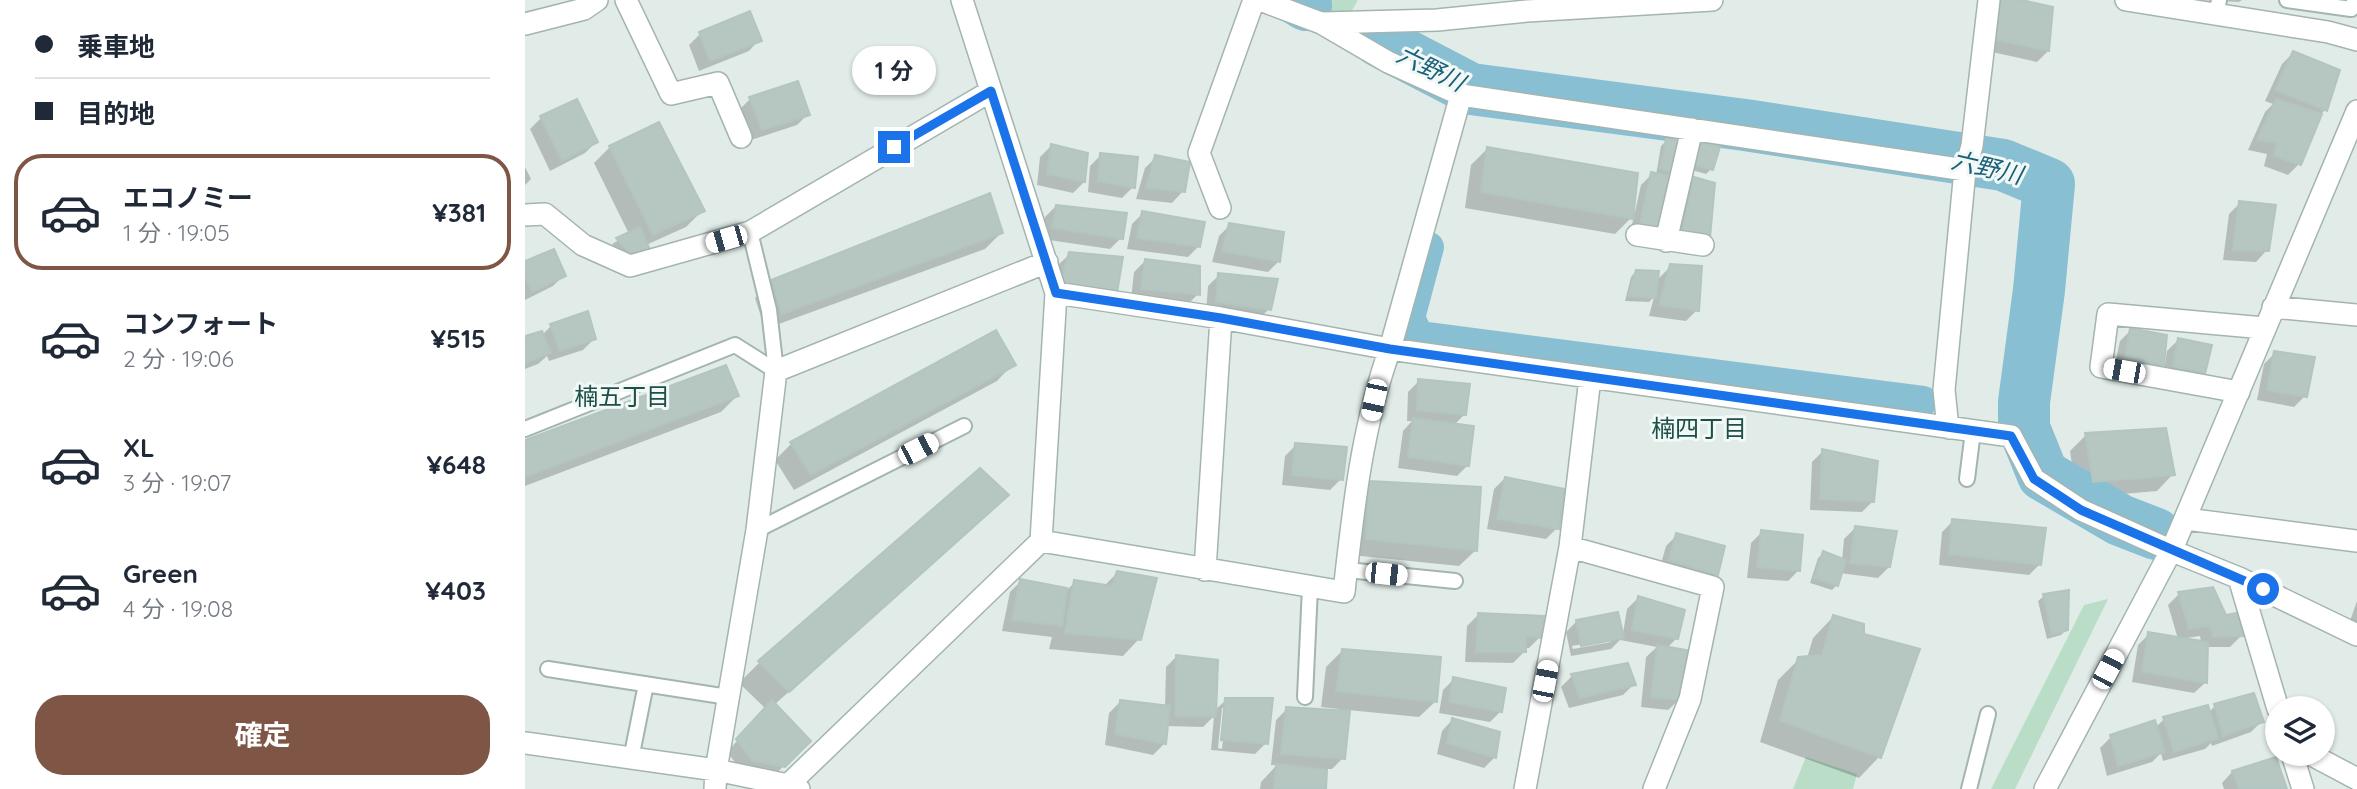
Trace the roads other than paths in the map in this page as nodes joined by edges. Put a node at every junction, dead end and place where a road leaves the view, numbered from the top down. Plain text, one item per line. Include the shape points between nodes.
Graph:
1 (597, 0) edge
2 (627, 0) edge
3 (962, 0) edge
4 (1255, 0) edge
5 (1260, 0) edge
6 (1712, 0) edge
7 (1989, 0) edge
8 (2126, 0) edge
9 (2287, 0) edge
10 (2355, 0) edge
11 (2217, 7) edge
12 (532, 19) edge
13 (1321, 23) junction
14 (2357, 40) edge
15 (991, 91) junction
16 (1461, 96) junction
17 (2357, 111) edge
18 (1692, 129) junction
19 (741, 137) dead end
20 (1966, 168) junction
21 (1220, 208) dead end
22 (525, 215) edge
23 (750, 232) junction
24 (1637, 235) dead end
25 (1666, 242) junction
26 (1703, 245) dead end
27 (1047, 262) junction
28 (1056, 293) junction
29 (2273, 307) junction
30 (2357, 315) edge
31 (1221, 318) junction
32 (2264, 328) junction
33 (1390, 349) junction
34 (776, 371) junction
35 (1590, 377) junction
36 (2239, 392) junction
37 (964, 426) dead end
38 (1948, 428) junction
39 (525, 429) edge
40 (1973, 431) junction
41 (1967, 478) dead end
42 (757, 530) junction
43 (2177, 537) junction
44 (1041, 541) junction
45 (2357, 541) edge
46 (1570, 547) junction
47 (1205, 570) junction
48 (1347, 570) junction
49 (2239, 578) junction
50 (1455, 581) dead end
51 (1310, 587) junction
52 (2357, 635) edge
53 (548, 668) dead end
54 (646, 684) junction
55 (2274, 696) edge
56 (728, 697) junction
57 (1305, 697) dead end
58 (1988, 714) dead end
59 (525, 743) edge
60 (631, 759) junction
61 (2296, 766) edge
62 (2333, 766) edge
63 (2357, 779) edge
64 (715, 780) edge
65 (793, 787) edge
66 (1525, 789) edge
67 (1654, 789) edge
68 (1969, 789) edge
69 (2045, 789) edge
70 (2303, 789) edge

1 - 12 street via 584,9
2 - 19 street via 671,94 718,83
3 - 15 street
4 - 21 street via 1199,153
5 - 13 street
6 - 13 street via 1437,20
7 - 20 street
8 - 11 street
9 - 10 lane via 2351,9
11 - 14 street
13 - 16 street via 1388,62
15 - 23 street
15 - 27 street
16 - 18 street
16 - 33 street
17 - 29 street
18 - 20 street
18 - 25 street
20 - 38 street via 1944,390
22 - 23 street via 545,214 583,245 630,266
23 - 34 lane via 769,310
24 - 25 street
25 - 26 street
27 - 28 street
27 - 34 street
28 - 31 street
28 - 44 street
29 - 30 street
29 - 32 street
31 - 33 street
31 - 47 street
32 - 36 street
32 - 36 street via 2108,314 2101,367
33 - 35 street
33 - 48 street via 1366,439
34 - 39 lane via 735,345
34 - 42 street
35 - 38 street
35 - 46 street
36 - 43 street
37 - 42 lane
38 - 40 street
40 - 41 lane
40 - 43 street via 2011,436 2034,479 2081,510
42 - 56 street
43 - 45 street
43 - 49 street
43 - 69 street
44 - 47 street
44 - 65 street
46 - 66 street
46 - 67 street via 1713,587 1690,699
47 - 51 street
48 - 50 lane
48 - 51 street via 1344,592
49 - 52 street
49 - 55 street
51 - 57 lane
53 - 54 lane
54 - 56 lane
54 - 60 lane
56 - 64 street
58 - 68 lane
59 - 60 street
60 - 64 street
61 - 70 street
62 - 63 street
64 - 65 street

